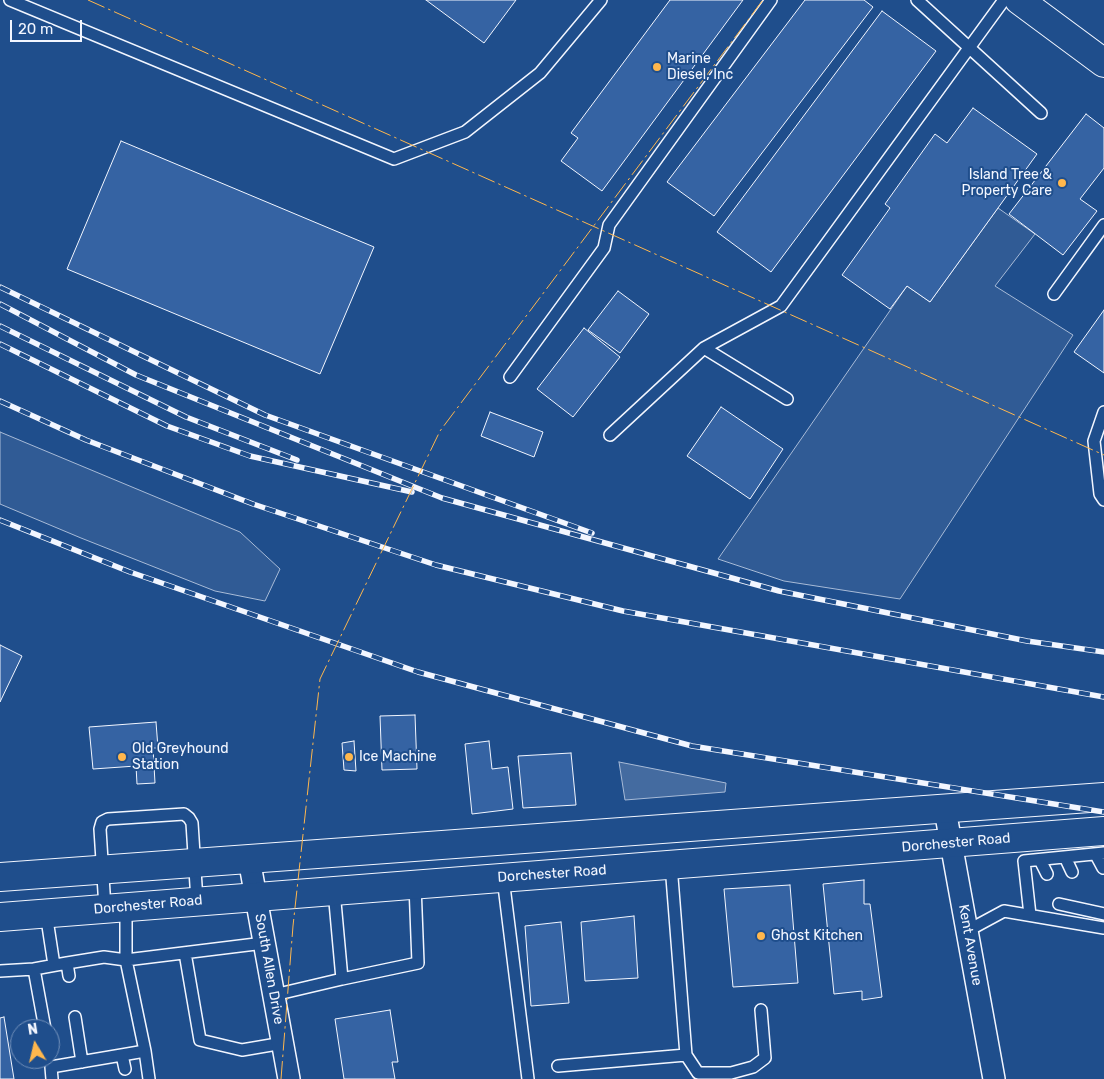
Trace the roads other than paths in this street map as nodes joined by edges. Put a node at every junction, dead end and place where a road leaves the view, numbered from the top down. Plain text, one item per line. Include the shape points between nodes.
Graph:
1 (10, 0) edge
2 (601, 0) edge
3 (771, 0) edge
4 (918, 0) edge
5 (1004, 0) edge
6 (1019, 0) edge
7 (970, 48) junction
8 (1104, 63) edge
9 (1041, 113) dead end
10 (1104, 225) edge
11 (1054, 294) dead end
12 (704, 348) junction
13 (510, 377) dead end
14 (787, 400) dead end
15 (1104, 412) edge
16 (610, 435) dead end
17 (1104, 500) edge
18 (1104, 797) edge
19 (945, 810) junction
20 (951, 843) junction
21 (1101, 846) edge
22 (1022, 849) junction
23 (1065, 857) junction
24 (249, 860) junction
25 (1040, 860) junction
26 (195, 864) junction
27 (670, 865) junction
28 (1102, 868) dead end
29 (103, 870) junction
30 (1072, 872) dead end
31 (1046, 874) dead end
32 (0, 877) edge
33 (503, 878) junction
34 (415, 884) junction
35 (334, 891) junction
36 (256, 897) junction
37 (197, 901) junction
38 (1084, 901) dead end
39 (1059, 904) dead end
40 (116, 908) junction
41 (46, 913) junction
42 (1104, 913) edge
43 (1030, 916) junction
44 (0, 917) edge
45 (1104, 928) edge
46 (967, 931) junction
47 (264, 943) junction
48 (185, 953) junction
49 (126, 960) junction
50 (67, 963) junction
51 (54, 965) junction
52 (34, 968) junction
53 (0, 971) edge
54 (69, 976) dead end
55 (342, 979) junction
56 (274, 995) junction
57 (761, 1010) dead end
58 (74, 1018) dead end
59 (43, 1019) edge
60 (283, 1043) junction
61 (145, 1051) junction
62 (122, 1055) junction
63 (686, 1055) junction
64 (82, 1062) junction
65 (60, 1066) edge
66 (558, 1066) dead end
67 (125, 1069) dead end
68 (150, 1079) edge
69 (289, 1079) edge
70 (528, 1079) edge
71 (994, 1079) edge

1 - 2 lane via 394,159 464,132 540,72
3 - 13 lane via 609,226 604,248
4 - 7 lane
5 - 7 lane
6 - 8 main road
7 - 9 lane
7 - 12 lane via 781,306
10 - 11 lane
12 - 14 lane
12 - 16 lane
15 - 17 lane via 1094,441 1100,494
18 - 19 main road
19 - 20 street, Kent Avenue
19 - 24 main road
20 - 22 main road, Dorchester Road
20 - 27 main road, Dorchester Road
20 - 46 street, Kent Avenue
21 - 22 main road, Dorchester Road
21 - 23 lane
21 - 28 lane
22 - 25 lane
22 - 43 lane
23 - 25 lane
23 - 30 lane
24 - 26 main road
24 - 36 street, South Allen Drive
25 - 31 lane
26 - 29 main road
26 - 29 lane via 192,823 184,814 102,822
26 - 37 lane
27 - 33 main road, Dorchester Road
27 - 63 lane
29 - 32 main road
29 - 40 lane
33 - 34 main road, Dorchester Road
33 - 70 lane
34 - 35 main road, Dorchester Road
34 - 55 lane via 418,963
35 - 36 main road, Dorchester Road
35 - 55 lane
36 - 37 main road, Dorchester Road
36 - 47 street, South Allen Drive
37 - 40 main road, Dorchester Road
38 - 42 lane
39 - 42 lane
40 - 41 main road, Dorchester Road
40 - 49 lane
41 - 44 main road, Dorchester Road
41 - 51 lane
43 - 45 lane
43 - 46 lane via 1004,911
46 - 71 street, Kent Avenue
47 - 48 lane
47 - 56 street, South Allen Drive
48 - 49 lane
48 - 60 lane via 200,1040 242,1050
49 - 50 lane via 104,958
49 - 61 lane
50 - 51 lane
50 - 54 lane
51 - 52 lane
52 - 53 lane
52 - 59 lane
55 - 56 lane
56 - 60 street, South Allen Drive
57 - 63 lane via 765,1058 753,1067 731,1073 698,1073
58 - 64 lane
60 - 69 street, South Allen Drive
61 - 62 lane
61 - 68 lane
62 - 64 lane
62 - 67 lane
63 - 66 lane
64 - 65 lane

